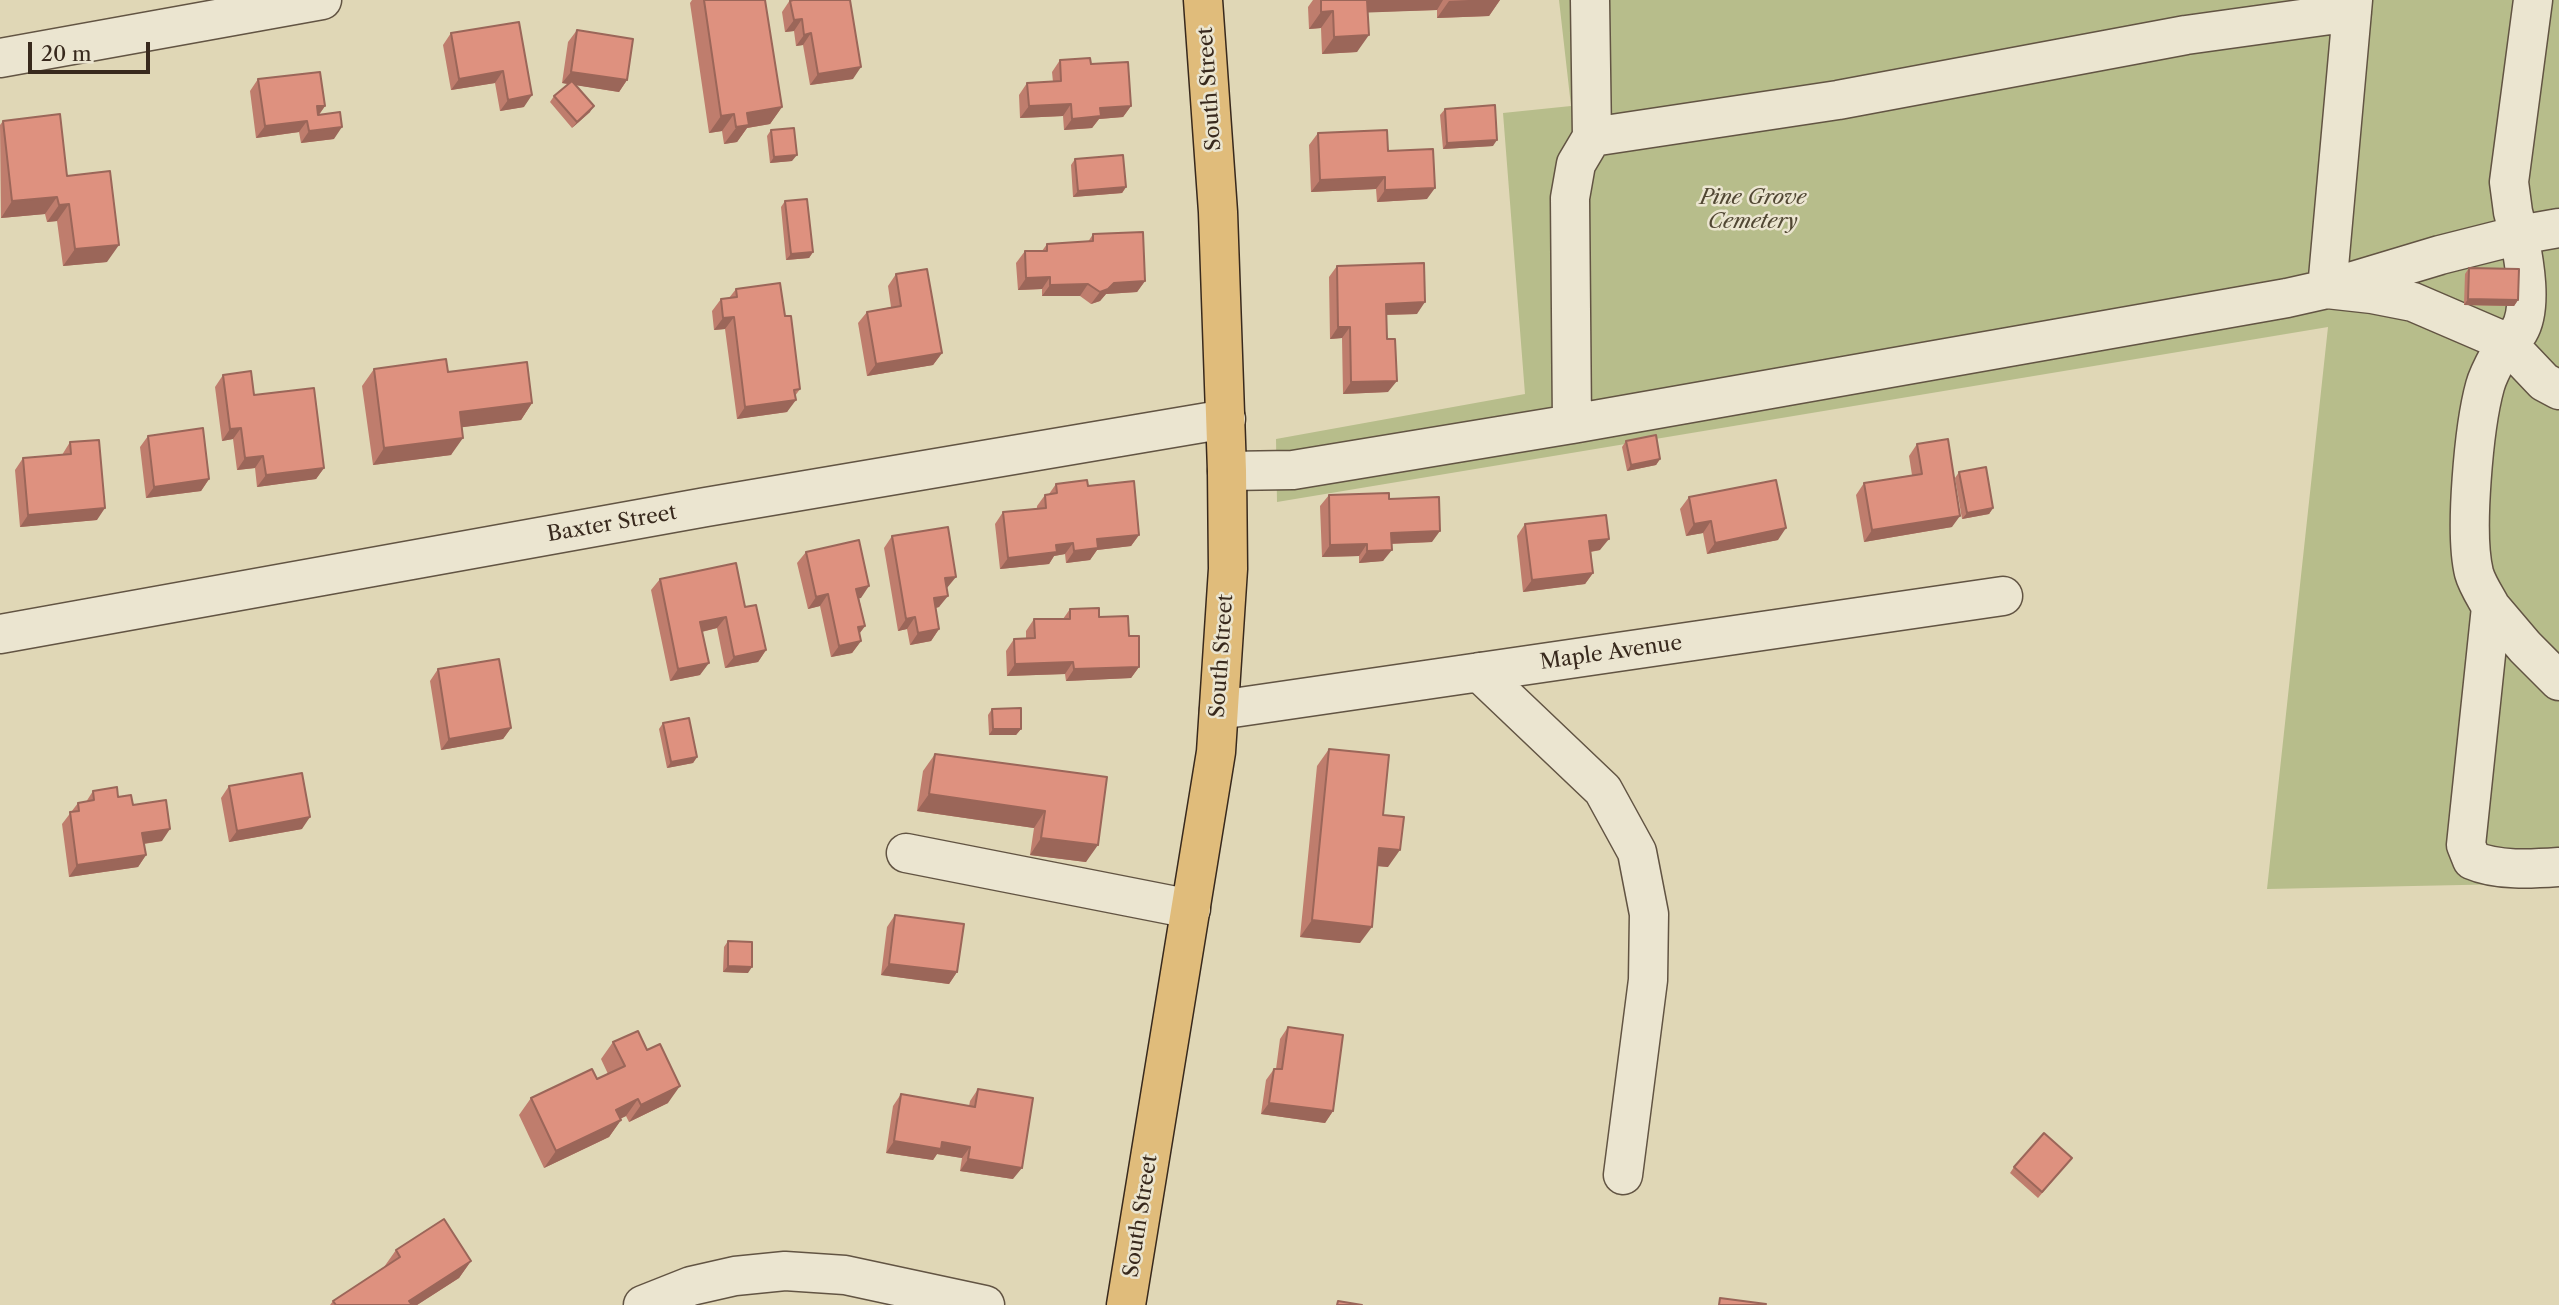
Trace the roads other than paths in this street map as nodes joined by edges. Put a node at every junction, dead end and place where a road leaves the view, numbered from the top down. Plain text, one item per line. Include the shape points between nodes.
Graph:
1 (322, 0) edge
2 (1203, 0) edge
3 (1590, 0) edge
4 (2533, 0) edge
5 (2353, 6) edge
6 (0, 58) edge
7 (1592, 137) junction
8 (2559, 228) edge
9 (2519, 235) junction
10 (2327, 289) junction
11 (2506, 342) junction
12 (2559, 390) edge
13 (1226, 419) junction
14 (1572, 424) junction
15 (1227, 471) junction
16 (2003, 596) dead end
17 (2491, 607) junction
18 (0, 634) edge
19 (1479, 672) junction
20 (2559, 681) edge
21 (1219, 710) junction
22 (906, 853) dead end
23 (2559, 867) edge
24 (1191, 909) junction
25 (1623, 1175) dead end
26 (643, 1305) edge
27 (985, 1305) edge
28 (1126, 1305) edge

1 - 6 street
2 - 13 main road, South Street via 1216,172
3 - 7 street
4 - 9 street via 2508,182
5 - 7 street via 1838,100
5 - 10 street
7 - 14 street via 1576,164 1570,198
8 - 9 street
9 - 10 street
9 - 11 street via 2526,266 2524,317 2518,332
10 - 11 street via 2413,302
10 - 14 street
11 - 12 street via 2544,382
11 - 17 street via 2485,384 2471,508 2474,575
13 - 15 main road, South Street
13 - 18 street, Baxter Street
14 - 15 street via 1293,470
15 - 21 main road, South Street via 1228,569
16 - 19 street, Maple Avenue
17 - 20 street
17 - 23 street via 2466,845 2472,860 2481,864
19 - 21 street, Maple Avenue
19 - 25 street via 1603,790 1637,852 1649,914 1648,980
21 - 24 main road, South Street
22 - 24 street
24 - 28 main road, South Street
26 - 27 street via 702,1283 785,1271 845,1275

